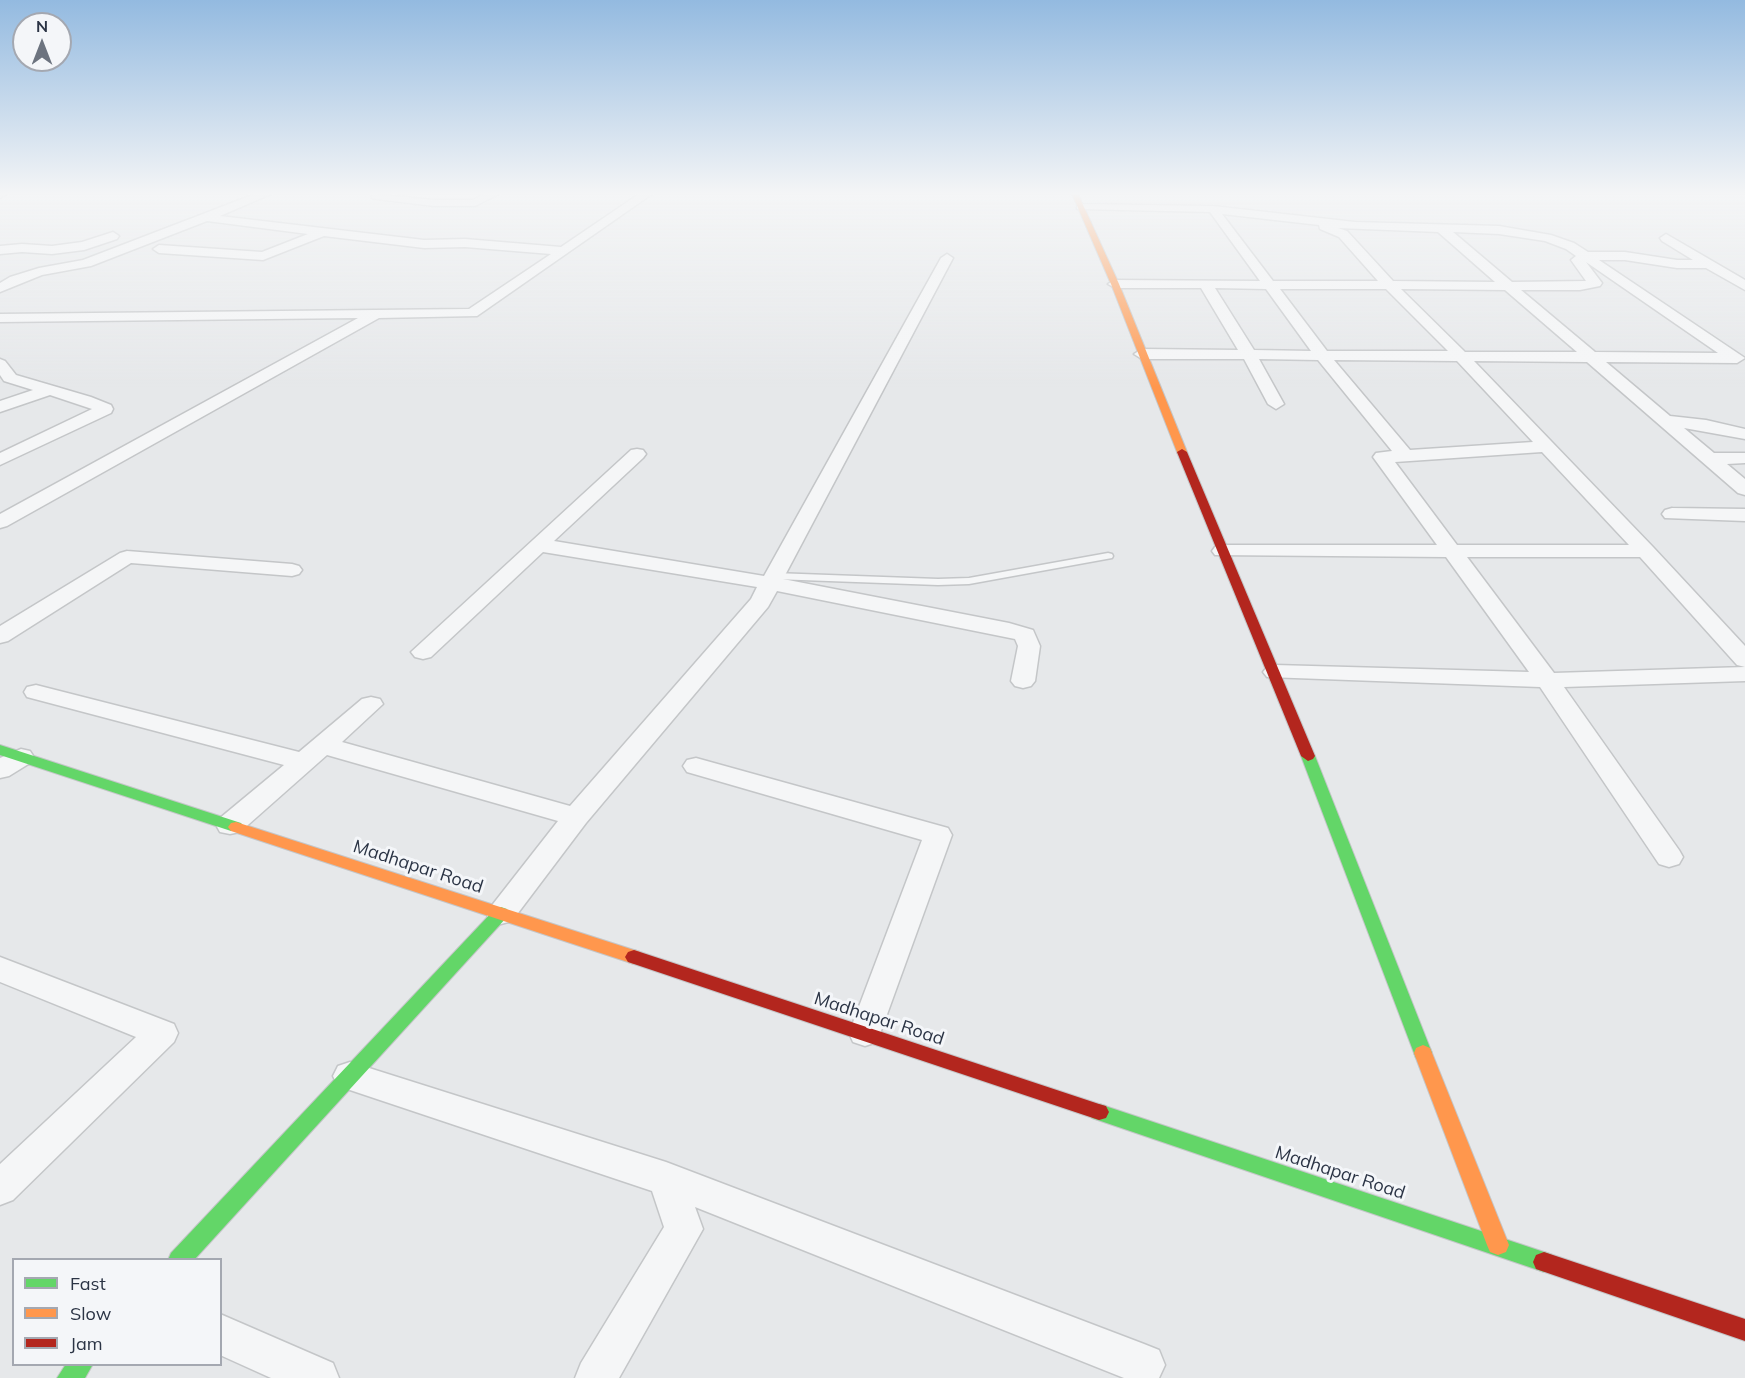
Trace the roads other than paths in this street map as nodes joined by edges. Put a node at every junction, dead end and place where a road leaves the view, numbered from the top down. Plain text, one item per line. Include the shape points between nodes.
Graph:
1 (98, 258) edge
2 (552, 258) edge
3 (947, 258) dead end
4 (1104, 258) edge
5 (1250, 258) edge
6 (1365, 258) edge
7 (1476, 258) edge
8 (1580, 258) edge
9 (1588, 258) edge
10 (1640, 258) edge
11 (1699, 258) edge
12 (1708, 264) junction
13 (1115, 284) junction
14 (1206, 285) junction
15 (1270, 285) junction
16 (1389, 285) junction
17 (1508, 286) junction
18 (1745, 286) edge
19 (0, 288) edge
20 (375, 315) junction
21 (0, 318) edge
22 (1142, 354) junction
23 (1249, 356) junction
24 (1323, 356) junction
25 (1462, 357) junction
26 (1594, 357) junction
27 (1740, 358) edge
28 (0, 364) edge
29 (50, 390) junction
30 (1276, 404) dead end
31 (0, 407) edge
32 (1667, 421) junction
33 (1745, 434) edge
34 (1546, 446) junction
35 (637, 454) dead end
36 (1404, 455) junction
37 (1745, 458) edge
38 (1710, 459) junction
39 (0, 460) edge
40 (1745, 489) edge
41 (1672, 514) dead end
42 (1745, 514) edge
43 (0, 522) edge
44 (539, 545) junction
45 (1450, 550) junction
46 (1222, 551) junction
47 (1646, 551) junction
48 (1108, 555) dead end
49 (292, 570) dead end
50 (772, 580) junction
51 (0, 636) edge
52 (423, 652) dead end
53 (1745, 660) edge
54 (1275, 672) junction
55 (1745, 674) edge
56 (1547, 680) junction
57 (1023, 681) dead end
58 (36, 692) dead end
59 (371, 704) dead end
60 (313, 754) junction
61 (7, 759) edge
62 (696, 766) dead end
63 (576, 817) junction
64 (230, 825) junction
65 (1669, 857) dead end
66 (501, 913) junction
67 (0, 969) edge
68 (865, 1033) junction
69 (350, 1076) junction
70 (666, 1179) junction
71 (0, 1188) edge
72 (1498, 1245) junction
73 (181, 1258) edge
74 (1745, 1329) edge
75 (222, 1335) edge
76 (1144, 1365) dead end
77 (81, 1366) edge
78 (69, 1378) edge
79 (318, 1378) edge
80 (596, 1378) edge

1 - 19 street via 39,272
2 - 20 street via 472,313
3 - 50 street
4 - 13 street
5 - 15 street
6 - 16 street
7 - 17 street
8 - 17 street via 1577,260 1593,278 1592,285
9 - 27 street
10 - 12 street
11 - 12 street
12 - 18 street
13 - 14 street
13 - 22 street
14 - 15 street
14 - 23 street
15 - 16 street
15 - 24 street
16 - 17 street
16 - 25 street
17 - 26 street
20 - 21 street
20 - 43 street
22 - 23 street
22 - 46 street
23 - 24 street
23 - 30 street
24 - 25 street
24 - 36 street
25 - 26 street
25 - 34 street
26 - 27 street
26 - 32 street
28 - 29 street via 10,378
29 - 31 street
29 - 39 street via 105,409
32 - 33 street
32 - 38 street
34 - 36 street
34 - 47 street
35 - 44 street
36 - 45 street via 1382,457
37 - 38 street
38 - 40 street
41 - 42 street
44 - 50 street
44 - 52 street
45 - 46 street
45 - 47 street
45 - 56 street
46 - 54 street
47 - 53 street
48 - 50 lane via 969,581
49 - 51 street via 127,556
50 - 57 street via 1025,634 1029,646
50 - 63 street via 760,602
54 - 56 street
54 - 72 street
55 - 56 street
56 - 65 street
58 - 60 street
59 - 60 street
60 - 63 street
60 - 64 street
61 - 64 street, Madhapar Road
62 - 68 street via 938,835
63 - 66 street
64 - 66 street, Madhapar Road
66 - 68 street, Madhapar Road
66 - 69 street
67 - 71 street via 162,1033
68 - 72 street, Madhapar Road
69 - 70 street
69 - 73 street
70 - 76 street
70 - 80 street via 684,1229
72 - 74 street, Madhapar Road
75 - 79 street
77 - 78 street

